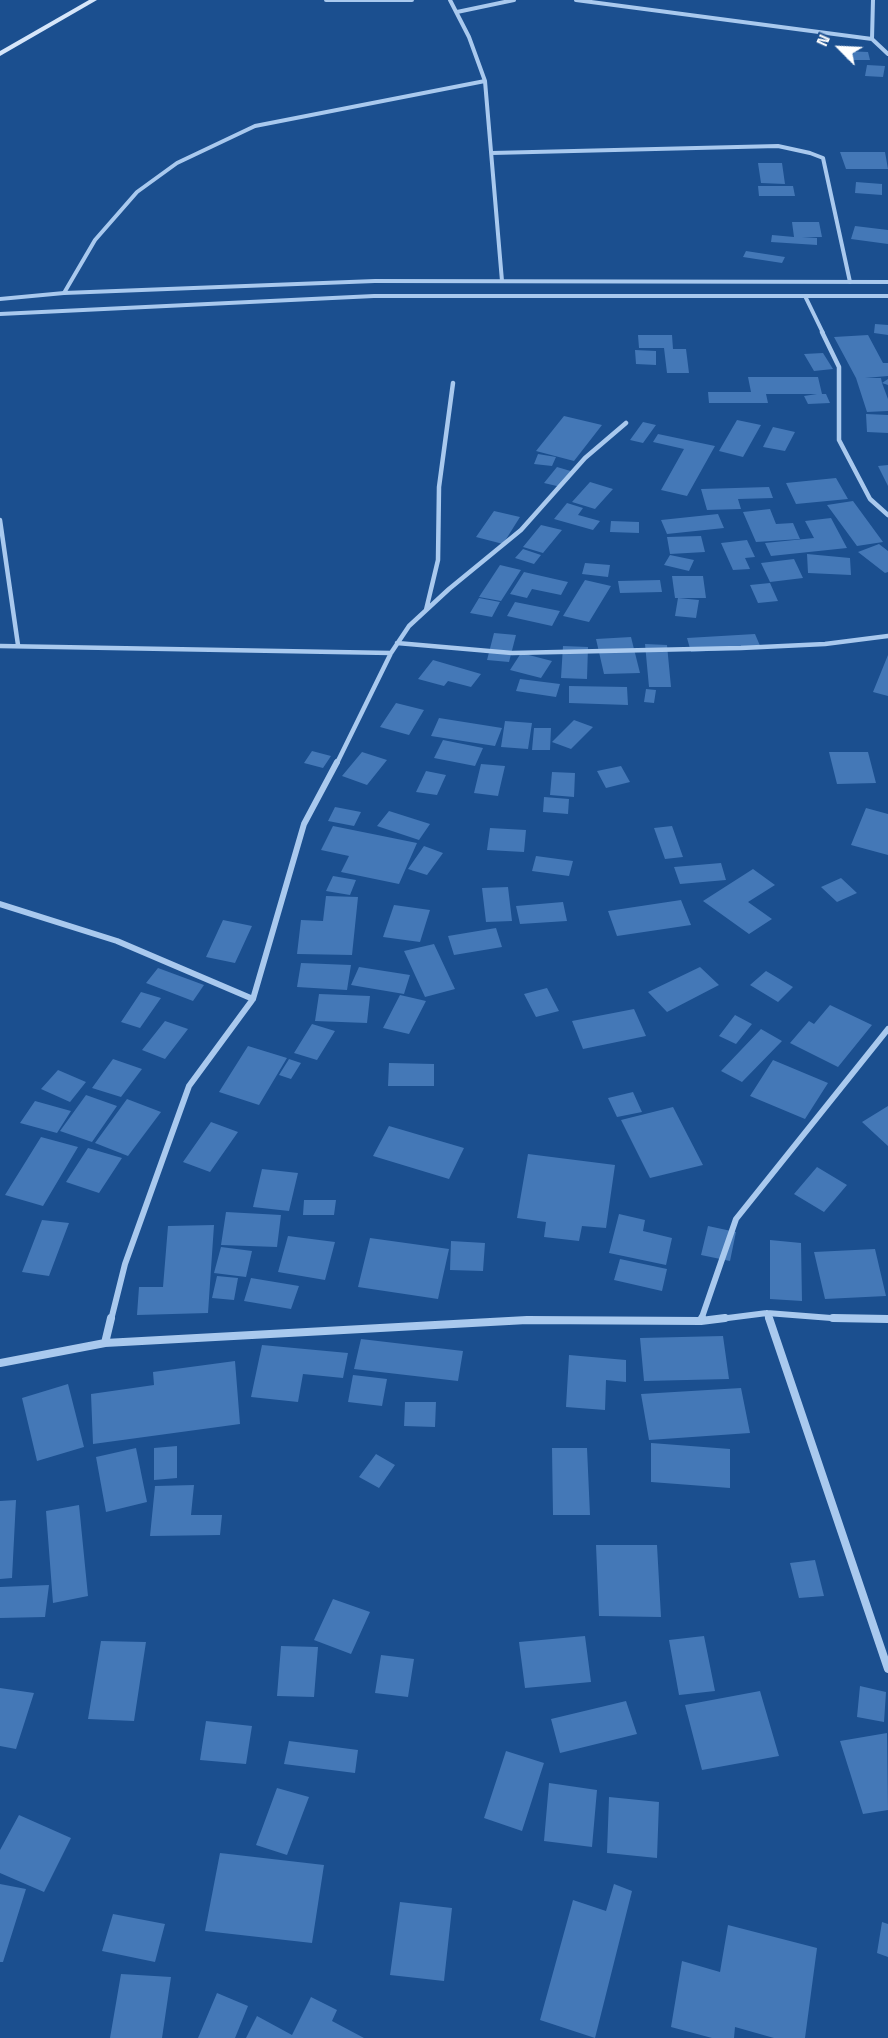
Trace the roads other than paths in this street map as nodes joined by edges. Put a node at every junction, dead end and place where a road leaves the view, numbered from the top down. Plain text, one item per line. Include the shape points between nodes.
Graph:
1 (94, 0) edge
2 (326, 0) edge
3 (412, 0) edge
4 (450, 0) edge
5 (514, 0) edge
6 (576, 0) edge
7 (873, 0) edge
8 (457, 12) junction
9 (872, 39) junction
10 (0, 54) edge
11 (888, 54) edge
12 (485, 81) junction
13 (492, 153) junction
14 (502, 281) junction
15 (850, 282) junction
16 (888, 282) edge
17 (64, 293) junction
18 (805, 296) junction
19 (888, 296) edge
20 (0, 299) edge
21 (0, 314) edge
22 (453, 383) dead end
23 (626, 423) dead end
24 (888, 515) edge
25 (0, 521) edge
26 (425, 611) junction
27 (888, 636) edge
28 (397, 643) junction
29 (18, 645) junction
30 (0, 646) edge
31 (391, 653) junction
32 (0, 904) edge
33 (253, 999) junction
34 (888, 1029) edge
35 (767, 1313) junction
36 (888, 1319) edge
37 (700, 1321) junction
38 (105, 1343) junction
39 (0, 1363) edge
40 (888, 1669) edge

1 - 10 main road
2 - 3 street
4 - 8 street
5 - 8 street
6 - 9 street
7 - 9 street
8 - 12 street
9 - 11 street
12 - 13 street
12 - 17 street via 255,126 177,164 137,192 95,240
13 - 14 street
13 - 15 street via 778,146 810,153 823,158
14 - 15 street
14 - 17 street via 375,281
15 - 16 street
17 - 20 street
18 - 19 street
18 - 21 street via 374,296
18 - 24 street via 839,367 839,440 870,499
22 - 26 street via 439,487 438,560
23 - 26 street via 585,458 521,530
25 - 29 street
26 - 28 street
27 - 28 street via 762,647 523,652
28 - 31 street
29 - 30 street
29 - 31 street
31 - 33 street via 304,824
32 - 33 street via 117,941
33 - 38 street via 189,1086 125,1264
34 - 37 street via 736,1219
35 - 36 street
35 - 37 street
35 - 40 street
37 - 38 street via 527,1320
38 - 39 street

